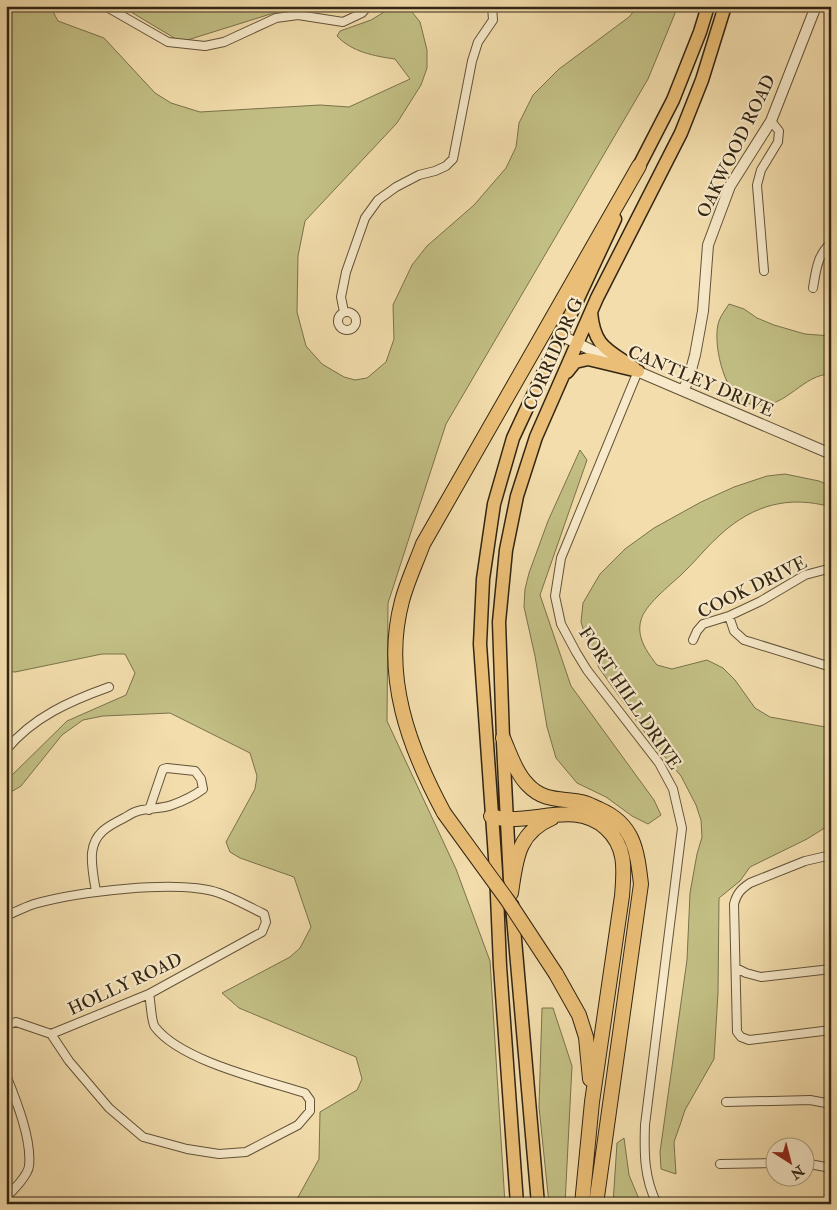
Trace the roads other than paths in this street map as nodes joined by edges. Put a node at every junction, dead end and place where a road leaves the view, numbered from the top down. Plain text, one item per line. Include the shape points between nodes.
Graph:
1 (105, 6) edge
2 (368, 6) edge
3 (492, 6) edge
4 (708, 6) edge
5 (725, 6) edge
6 (816, 6) edge
7 (770, 122) junction
8 (639, 166) junction
9 (831, 243) edge
10 (764, 271) dead end
11 (813, 288) dead end
12 (591, 311) junction
13 (344, 312) dead end
14 (560, 334) junction
15 (577, 343) junction
16 (638, 371) junction
17 (557, 389) junction
18 (683, 390) junction
19 (831, 454) edge
20 (831, 570) edge
21 (729, 616) junction
22 (694, 640) dead end
23 (831, 667) edge
24 (109, 687) dead end
25 (503, 738) junction
26 (6, 750) edge
27 (149, 810) junction
28 (604, 812) junction
29 (559, 814) junction
30 (506, 815) junction
31 (491, 816) junction
32 (831, 855) edge
33 (96, 892) junction
34 (511, 893) junction
35 (6, 916) edge
36 (736, 968) junction
37 (831, 969) edge
38 (150, 994) junction
39 (6, 1025) edge
40 (831, 1030) edge
41 (51, 1034) junction
42 (6, 1075) edge
43 (592, 1102) junction
44 (726, 1102) dead end
45 (831, 1104) edge
46 (764, 1162) edge
47 (720, 1164) dead end
48 (814, 1164) edge
49 (831, 1168) edge
50 (6, 1198) edge
51 (517, 1204) edge
52 (538, 1204) edge
53 (582, 1204) edge
54 (596, 1204) edge
55 (657, 1204) edge

1 - 2 street via 168,42 205,46 224,42 276,18 298,15 343,22 362,14
3 - 13 street via 493,20 478,42 472,61 453,159 446,166 396,187 378,200 365,218 346,272 341,297
4 - 8 main road via 673,100
5 - 12 main road, CORRIDOR G via 681,133
6 - 7 street, OAKWOOD ROAD
7 - 10 street via 779,131 778,142 761,170 757,185
7 - 18 street, OAKWOOD ROAD via 730,186 708,244 703,311 695,355
8 - 14 main road
8 - 43 highway, bridge via 423,544 402,602 395,643 397,683 411,745 444,813 508,901 579,1015 586,1037
9 - 11 street via 817,261
12 - 15 main road, CORRIDOR G
12 - 16 main road via 594,334 602,345
14 - 15 street, CANTLEY DRIVE
14 - 31 main road via 513,438 494,504 483,579 480,644
15 - 16 street, CANTLEY DRIVE
15 - 17 main road, CORRIDOR G
16 - 17 main road via 581,360 569,369
16 - 18 street, CANTLEY DRIVE
16 - 55 street, FORT HILL DRIVE via 561,558 555,596 561,624 580,658 659,763 673,789 682,828 645,1125 645,1164
17 - 25 main road, CORRIDOR G via 530,454 506,550 499,622
18 - 19 street, CANTLEY DRIVE
20 - 21 street, COOK DRIVE via 805,575
21 - 22 street, COOK DRIVE via 703,624
21 - 23 street via 734,631 744,640
24 - 26 street via 75,699 42,717
25 - 28 highway via 528,786 550,799 583,802
25 - 30 main road, CORRIDOR G
27 - 27 street via 195,795 203,788 199,775 195,771 163,769
27 - 33 street via 136,811 115,821 98,836 92,854
28 - 30 highway via 565,806
28 - 54 highway via 618,820 633,841 641,884
29 - 30 highway
29 - 34 highway via 537,826 524,839 517,856
29 - 43 highway via 580,814 604,826 615,836 624,868
30 - 31 highway
30 - 34 main road, CORRIDOR G
31 - 51 main road
32 - 36 street via 805,861 750,883 736,895
33 - 35 street via 34,904
33 - 38 street, HOLLY ROAD via 191,888 218,892 264,914 266,922 262,932
34 - 52 main road, CORRIDOR G
36 - 37 street via 761,977
36 - 40 street via 737,1032 741,1038 748,1040
38 - 41 street, HOLLY ROAD
38 - 41 street via 154,1026 176,1047 230,1069 305,1093 310,1100 310,1112 298,1125 246,1152 219,1154 143,1137 86,1083
39 - 41 street via 16,1022
42 - 50 street via 27,1136 30,1168
43 - 53 highway
44 - 45 street via 810,1100
46 - 47 street
48 - 49 street

